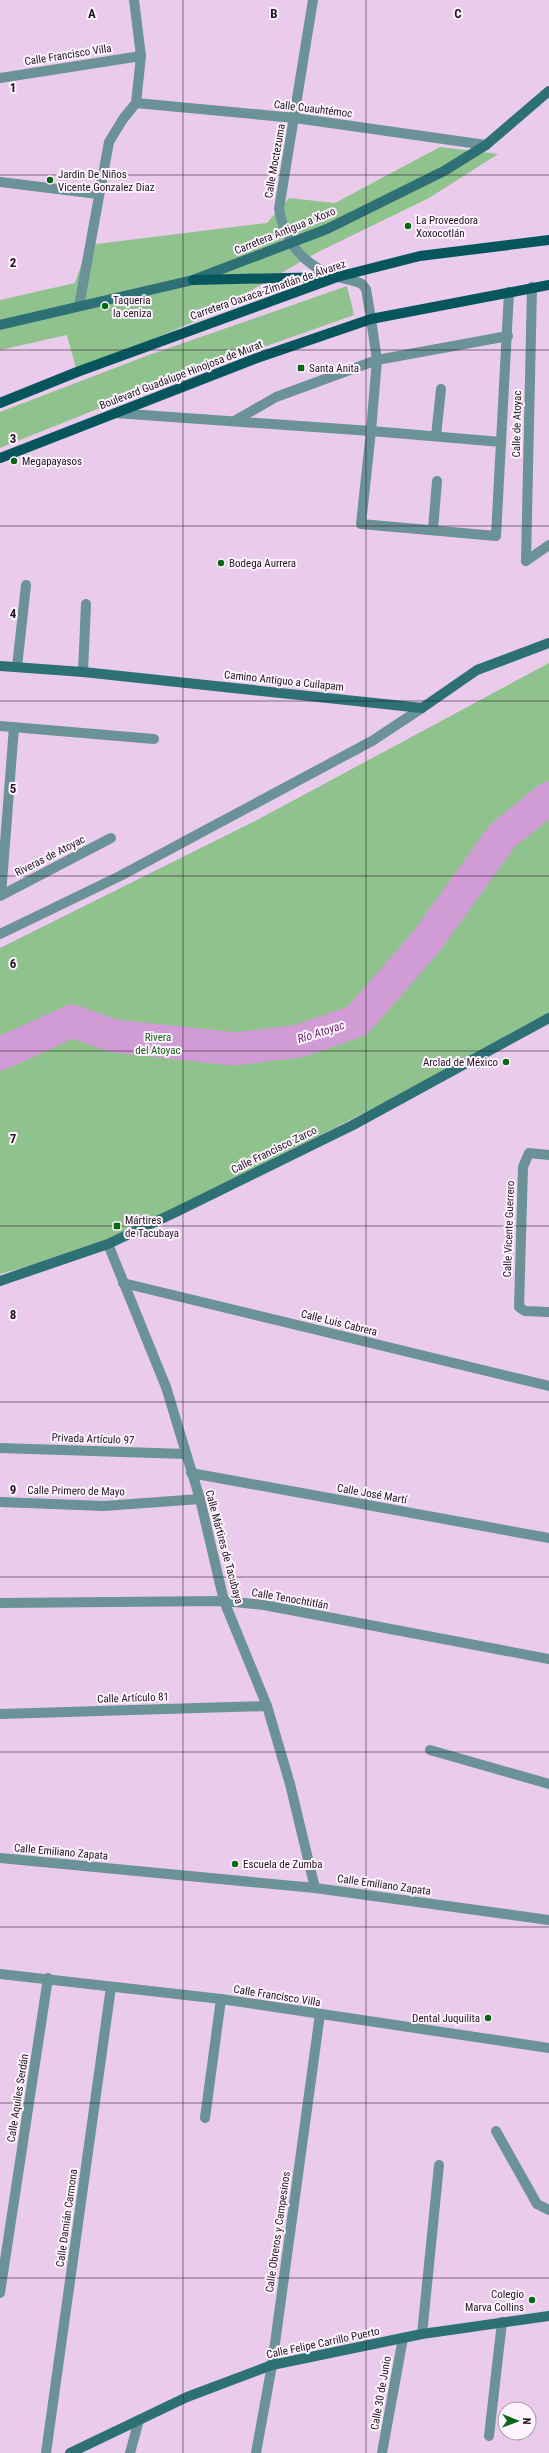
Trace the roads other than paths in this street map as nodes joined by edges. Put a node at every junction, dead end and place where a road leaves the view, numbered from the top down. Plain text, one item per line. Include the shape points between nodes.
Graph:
1 (134, 0) edge
2 (313, 0) edge
3 (140, 56) junction
4 (0, 78) edge
5 (549, 91) edge
6 (136, 103) junction
7 (295, 118) junction
8 (486, 145) junction
9 (0, 182) edge
10 (98, 194) junction
11 (549, 240) edge
12 (290, 243) junction
13 (337, 277) junction
14 (192, 280) junction
15 (549, 285) edge
16 (532, 287) junction
17 (509, 292) junction
18 (79, 306) junction
19 (371, 318) junction
20 (0, 325) edge
21 (508, 336) junction
22 (377, 360) junction
23 (441, 388) dead end
24 (0, 403) edge
25 (115, 413) junction
26 (236, 420) junction
27 (371, 430) junction
28 (436, 436) junction
29 (501, 442) junction
30 (0, 458) edge
31 (437, 481) dead end
32 (433, 530) junction
33 (549, 545) edge
34 (26, 585) dead end
35 (86, 604) dead end
36 (549, 643) edge
37 (0, 666) edge
38 (17, 666) junction
39 (83, 672) junction
40 (422, 708) junction
41 (0, 726) edge
42 (14, 727) junction
43 (154, 739) dead end
44 (111, 838) dead end
45 (0, 895) edge
46 (0, 934) edge
47 (549, 1018) edge
48 (549, 1155) edge
49 (108, 1244) junction
50 (0, 1281) edge
51 (123, 1283) junction
52 (549, 1312) edge
53 (549, 1386) edge
54 (0, 1448) edge
55 (185, 1454) junction
56 (191, 1473) junction
57 (200, 1499) junction
58 (0, 1502) edge
59 (549, 1538) edge
60 (224, 1601) junction
61 (0, 1604) edge
62 (549, 1659) edge
63 (267, 1706) junction
64 (0, 1714) edge
65 (430, 1750) dead end
66 (549, 1784) edge
67 (0, 1858) edge
68 (315, 1888) junction
69 (549, 1920) edge
70 (0, 1974) edge
71 (48, 1978) junction
72 (111, 1987) junction
73 (222, 1999) junction
74 (320, 2014) junction
75 (549, 2048) edge
76 (205, 2118) dead end
77 (496, 2131) dead end
78 (438, 2165) dead end
79 (549, 2210) edge
80 (0, 2293) edge
81 (549, 2316) edge
82 (502, 2322) junction
83 (422, 2334) junction
84 (402, 2338) junction
85 (272, 2365) junction
86 (139, 2420) junction
87 (489, 2436) dead end
88 (46, 2453) edge
89 (70, 2453) edge
90 (130, 2453) edge
91 (256, 2453) edge
92 (382, 2453) edge

1 - 3 street
2 - 7 street, Calle Moctezuma
3 - 4 street, Calle Francisco Villa
3 - 6 street
5 - 8 street, Carretera Antigua a Xoxo
6 - 7 street, Calle Cuauhtémoc
6 - 10 street via 109,142
7 - 8 street, Calle Cuauhtémoc
7 - 12 street, Calle Moctezuma via 279,209 282,226
8 - 12 street, Carretera Antigua a Xoxo via 444,171 327,229
9 - 10 street
10 - 18 street
11 - 13 main road, Carretera Oaxaca-Zimatlán de Álvarez via 420,256
12 - 13 street, Calle Moctezuma via 304,260 317,269
12 - 14 street, Carretera Antigua a Xoxo
13 - 14 main road
13 - 19 street, Calle Moctezuma via 362,284 366,289
13 - 24 main road, Carretera Oaxaca-Zimatlán de Álvarez
14 - 18 street, Carretera Antigua a Xoxo
15 - 16 main road
16 - 17 main road
16 - 33 street, Calle de Atoyac via 526,561
17 - 19 main road
17 - 21 street
18 - 20 street, Carretera Antigua a Xoxo
19 - 22 street
19 - 25 main road, Boulevard Guadalupe Hinojosa de Murat via 257,358
21 - 22 street
21 - 29 street
22 - 26 street via 276,397
22 - 27 street
23 - 28 street
25 - 26 street
25 - 30 main road, Boulevard Guadalupe Hinojosa de Murat
26 - 27 street
27 - 28 street
27 - 32 street via 362,524
28 - 29 street
29 - 32 street via 496,536
31 - 32 street
34 - 38 street
35 - 39 street
36 - 40 street via 477,670
37 - 38 street, Camino Antiguo a Cuilapam
38 - 39 street, Camino Antiguo a Cuilapam
39 - 40 street, Camino Antiguo a Cuilapam
40 - 46 street via 372,741 127,872
41 - 42 street
42 - 43 street
42 - 45 street
44 - 45 street, Riveras de Atoyac
47 - 49 street, Calle Francisco Zarco via 352,1125
48 - 52 street, Calle Vicente Guerrero via 529,1153 523,1167 519,1307 525,1311
49 - 50 street, Calle Francisco Zarco
49 - 51 street, Calle Mártires de Tacubaya
51 - 53 street, Calle Luis Cabrera
51 - 55 street, Calle Mártires de Tacubaya via 166,1387
54 - 55 street, Privada Artículo 97
55 - 56 street, Calle Mártires de Tacubaya
56 - 57 street, Calle Mártires de Tacubaya
56 - 59 street, Calle José Martí
57 - 58 street, Calle Primero de Mayo via 104,1506
57 - 60 street, Calle Mártires de Tacubaya
60 - 61 street, Calle Tenochtitlán
60 - 62 street, Calle Tenochtitlán via 264,1605
60 - 63 street, Calle Mártires de Tacubaya
63 - 64 street, Calle Artículo 81
63 - 68 street, Calle Mártires de Tacubaya via 290,1784
65 - 66 street
67 - 68 street, Calle Emiliano Zapata
68 - 69 street, Calle Emiliano Zapata
70 - 71 street, Calle Francisco Villa
71 - 72 street, Calle Francisco Villa
71 - 80 street, Calle Aquiles Serdán
72 - 73 street, Calle Francisco Villa
72 - 88 street, Calle Damián Carmona
73 - 74 street, Calle Francisco Villa
73 - 76 street
74 - 75 street, Calle Francisco Villa
74 - 85 street, Calle Obreros y Campesinos
77 - 79 street via 537,2204
78 - 83 street
81 - 82 street, Calle Felipe Carrillo Puerto
82 - 83 street, Calle Felipe Carrillo Puerto
82 - 87 street
83 - 84 street, Calle Felipe Carrillo Puerto
84 - 85 street, Calle Felipe Carrillo Puerto
84 - 92 street, Calle 30 de Junio
85 - 86 street, Calle Felipe Carrillo Puerto via 187,2397
85 - 91 street, Calle Obreros y Campesinos
86 - 89 street, Calle Felipe Carrillo Puerto
86 - 90 street

